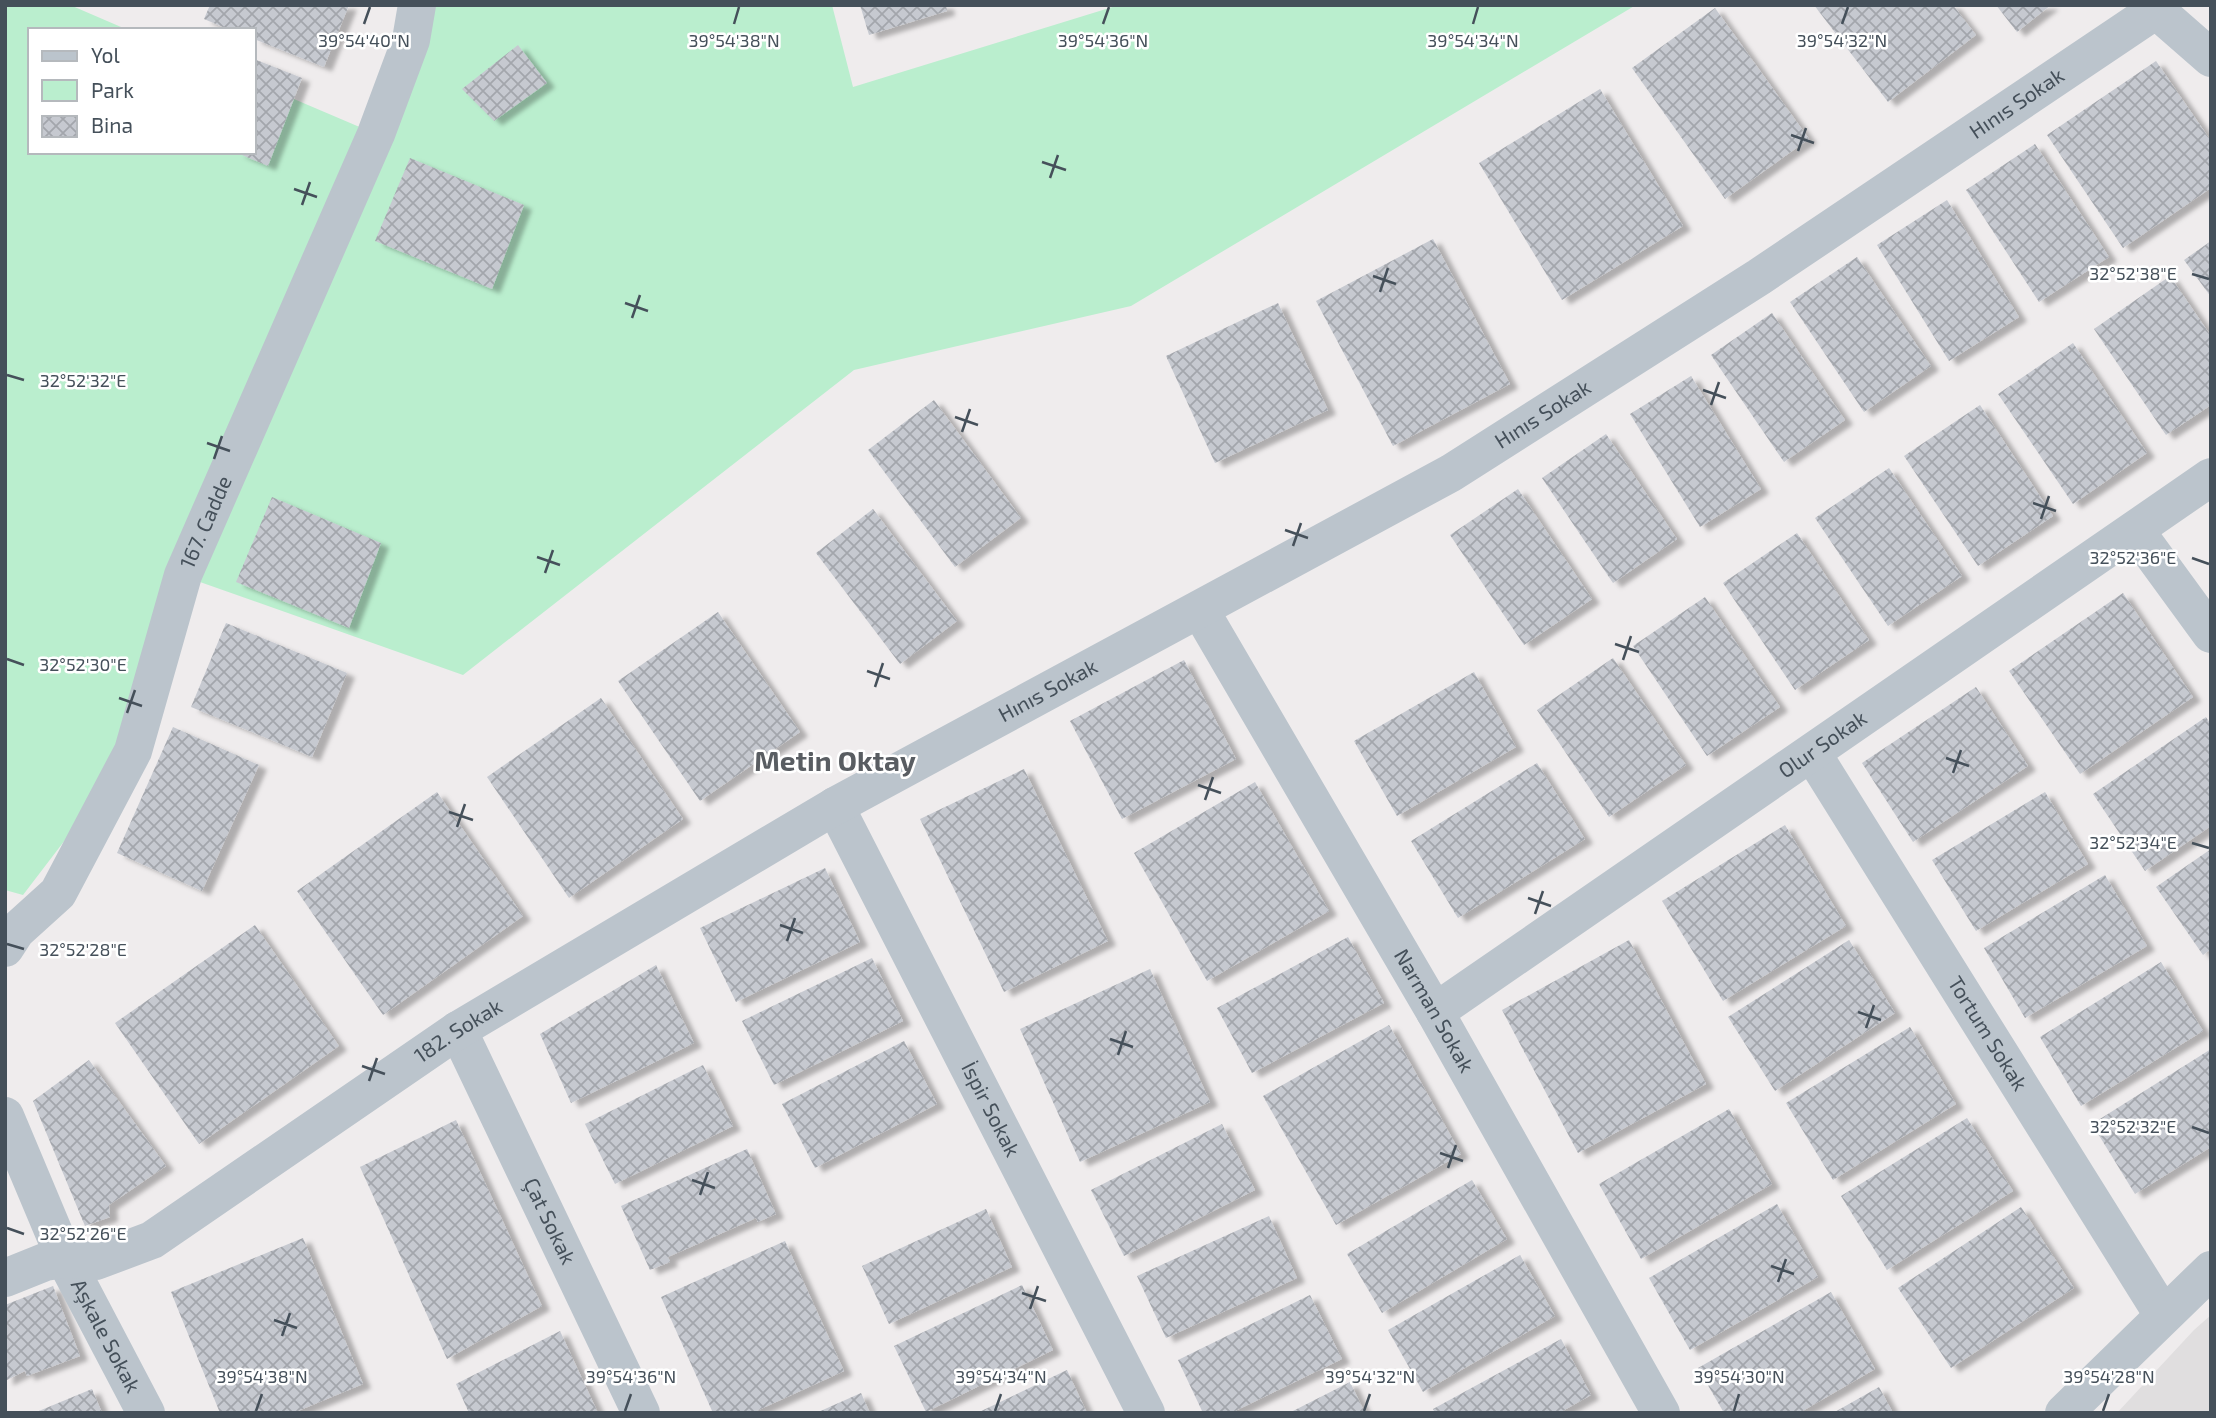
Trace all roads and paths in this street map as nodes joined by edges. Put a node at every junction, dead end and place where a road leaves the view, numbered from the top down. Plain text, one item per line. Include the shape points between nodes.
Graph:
1 (417, 5) edge
2 (2211, 58) edge
3 (2211, 477) edge
4 (2135, 530) junction
5 (1200, 610) junction
6 (2211, 634) edge
7 (1812, 753) junction
8 (835, 806) junction
9 (9, 937) edge
10 (1435, 1012) junction
11 (458, 1030) junction
12 (5, 1116) edge
13 (65, 1259) junction
14 (2211, 1270) edge
15 (5, 1278) edge
16 (2162, 1315) junction
17 (146, 1413) edge
18 (641, 1413) edge
19 (1146, 1413) edge
20 (1661, 1413) edge
21 (2064, 1413) edge

1 - 9 street, 167. Cadde via 411,40 376,134 183,575 133,751 58,892
2 - 5 street, Hınıs Sokak via 2156,10 1759,277 1451,473
3 - 4 street, Olur Sokak
4 - 6 street
4 - 7 street, Olur Sokak
5 - 8 street, Hınıs Sokak
5 - 10 street, Narman Sokak
7 - 10 street, Olur Sokak
7 - 16 street, Tortum Sokak
8 - 11 street, 182. Sokak
8 - 19 street, İspir Sokak
10 - 20 street, Narman Sokak
11 - 13 street, 182. Sokak via 152,1240 96,1261
11 - 18 street, Çat Sokak
12 - 13 street
13 - 15 street, 182. Sokak
13 - 17 street, Aşkale Sokak
14 - 16 street
16 - 21 street

